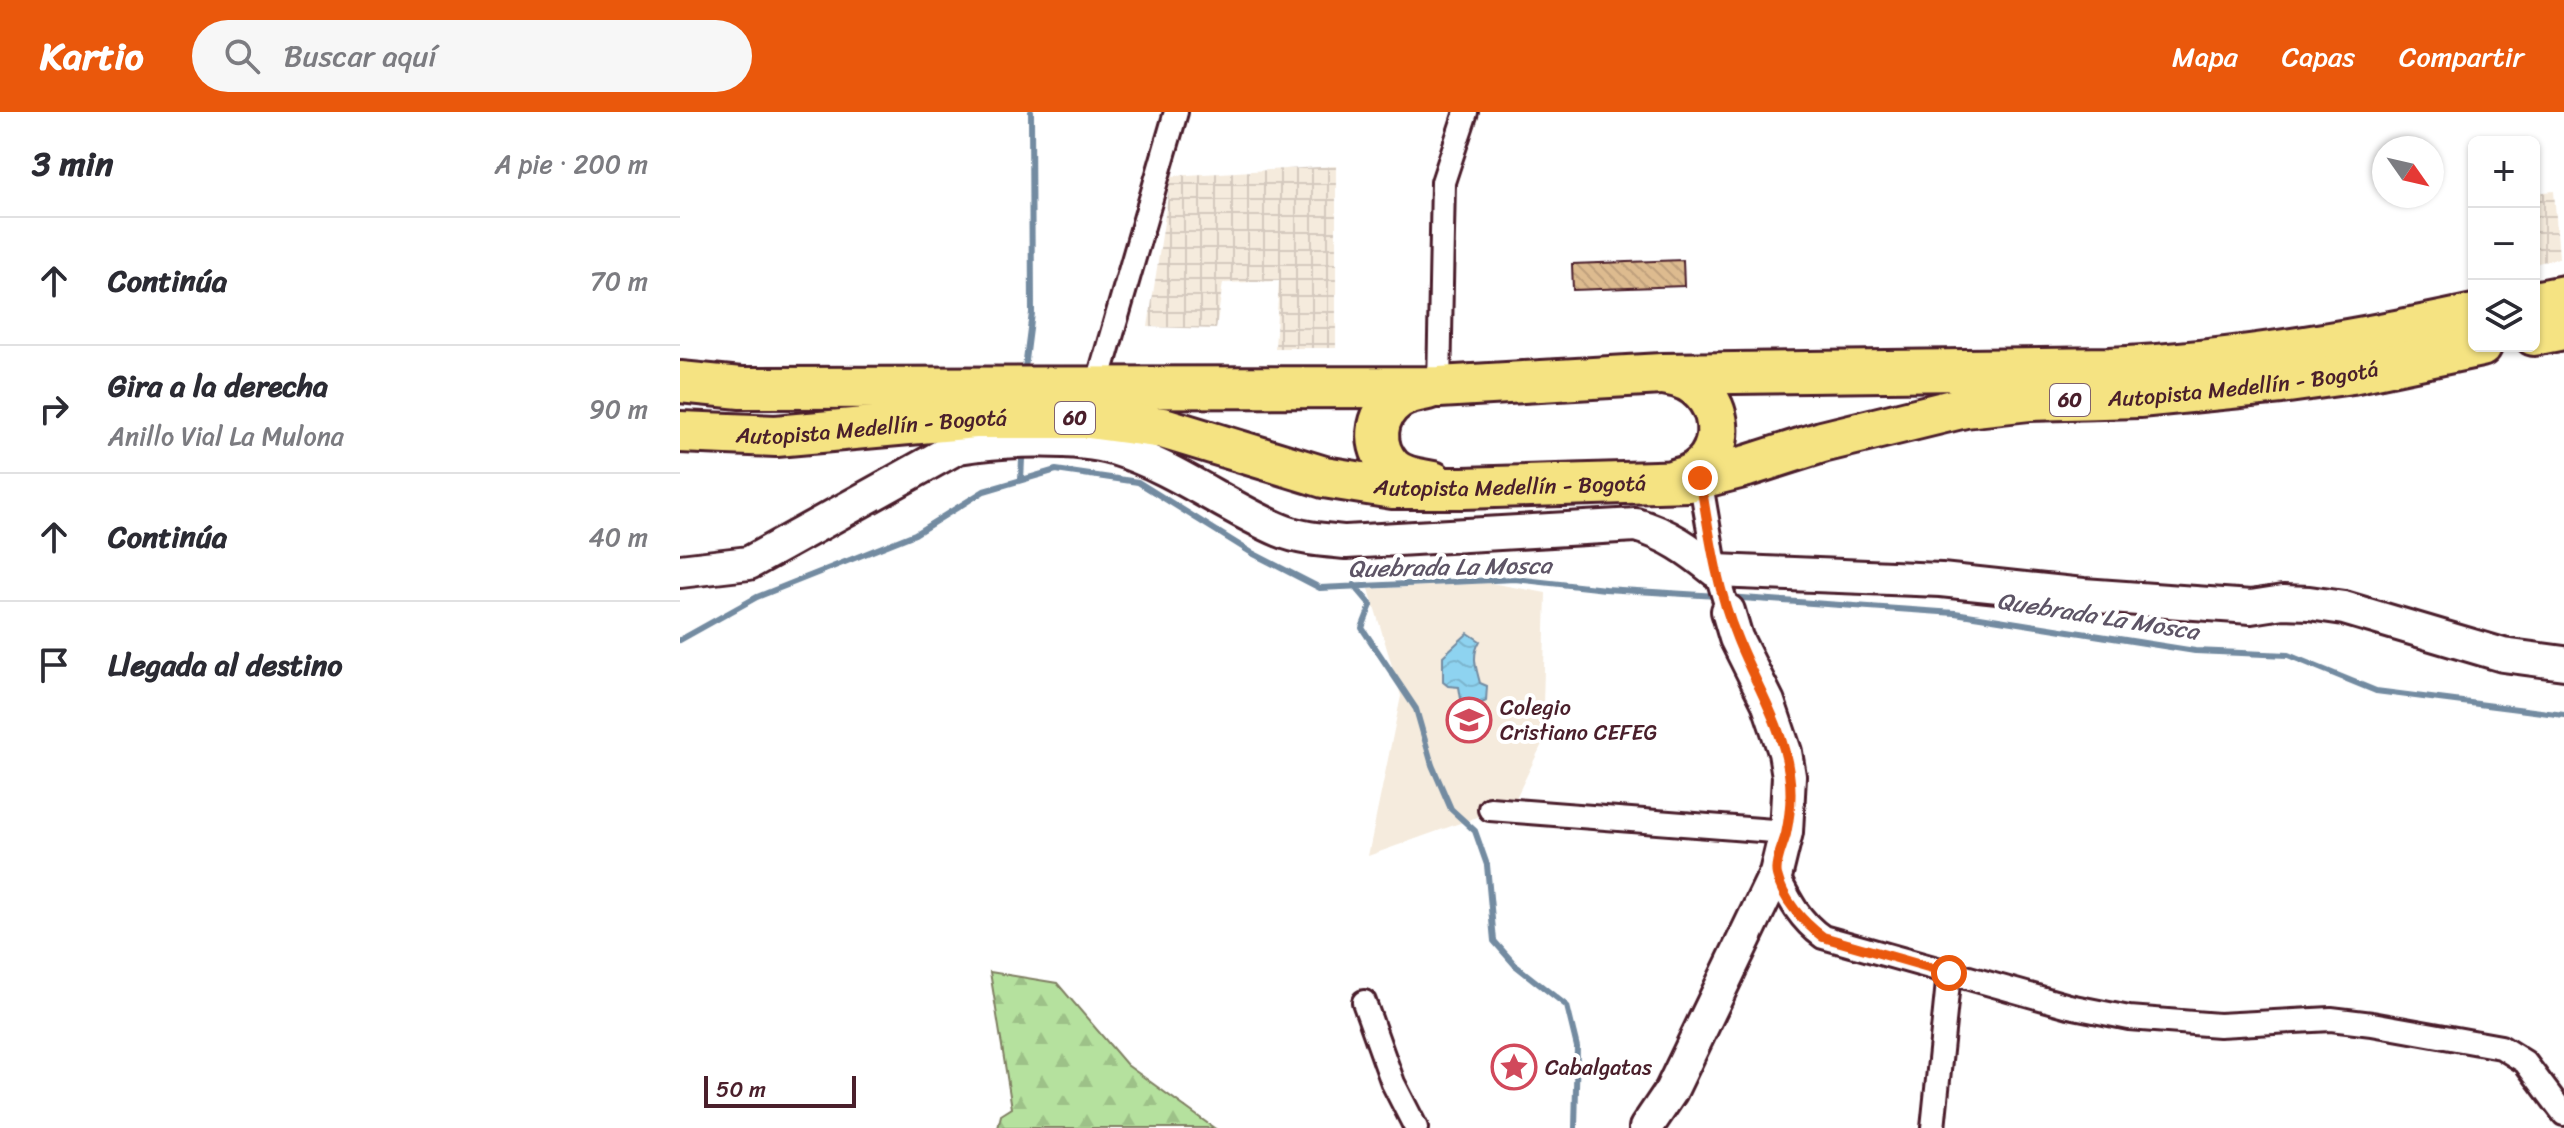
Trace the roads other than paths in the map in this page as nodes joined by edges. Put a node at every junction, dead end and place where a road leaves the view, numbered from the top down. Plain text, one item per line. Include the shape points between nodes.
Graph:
1 (1176, 112) edge
2 (1466, 112) edge
3 (2564, 296) edge
4 (2540, 301) edge
5 (2468, 316) edge
6 (2564, 329) edge
7 (2540, 334) edge
8 (2468, 349) edge
9 (1662, 374) junction
10 (680, 382) edge
11 (1439, 387) junction
12 (1096, 389) junction
13 (680, 432) edge
14 (1683, 480) junction
15 (1463, 488) junction
16 (680, 571) edge
17 (1722, 590) junction
18 (2564, 663) edge
19 (1490, 809) dead end
20 (1786, 832) junction
21 (1776, 873) junction
22 (1949, 973) junction
23 (1364, 1002) dead end
24 (2564, 1114) edge
25 (1416, 1128) edge
26 (1646, 1128) edge
27 (1933, 1128) edge

1 - 12 street
2 - 11 street via 1443,182
3 - 4 highway
5 - 9 highway, Autopista Medellín - Bogotá / 60 via 2181,364
6 - 7 highway
8 - 14 highway, Autopista Medellín - Bogotá / 60 via 2281,383 1965,407
9 - 11 highway, Autopista Medellín - Bogotá / 60
9 - 14 highway via 1696,384 1711,400 1718,422 1716,444 1705,463
10 - 12 highway, Autopista Medellín - Bogotá / 60 via 741,388
11 - 12 highway, Autopista Medellín - Bogotá / 60
11 - 15 highway via 1397,399 1384,412 1378,426 1380,451 1404,476
13 - 15 highway, Autopista Medellín - Bogotá / 60 via 776,436 975,418 1089,418 1163,428 1324,477 1393,488
14 - 15 highway, Autopista Medellín - Bogotá / 60
14 - 17 street
16 - 17 street via 749,563 958,447 1043,442 1116,449 1282,531 1310,539 1361,542 1636,525 1688,548
17 - 18 street via 1941,580 2251,607 2309,603 2344,608 2503,655
17 - 20 street via 1736,638 1768,702 1785,752
19 - 20 street
20 - 21 street
21 - 22 street via 1791,905 1823,937
21 - 26 street via 1671,1091
22 - 24 street via 2129,1018 2219,1025 2331,1019 2501,1047 2525,1062
22 - 27 street
23 - 25 street via 1393,1083

